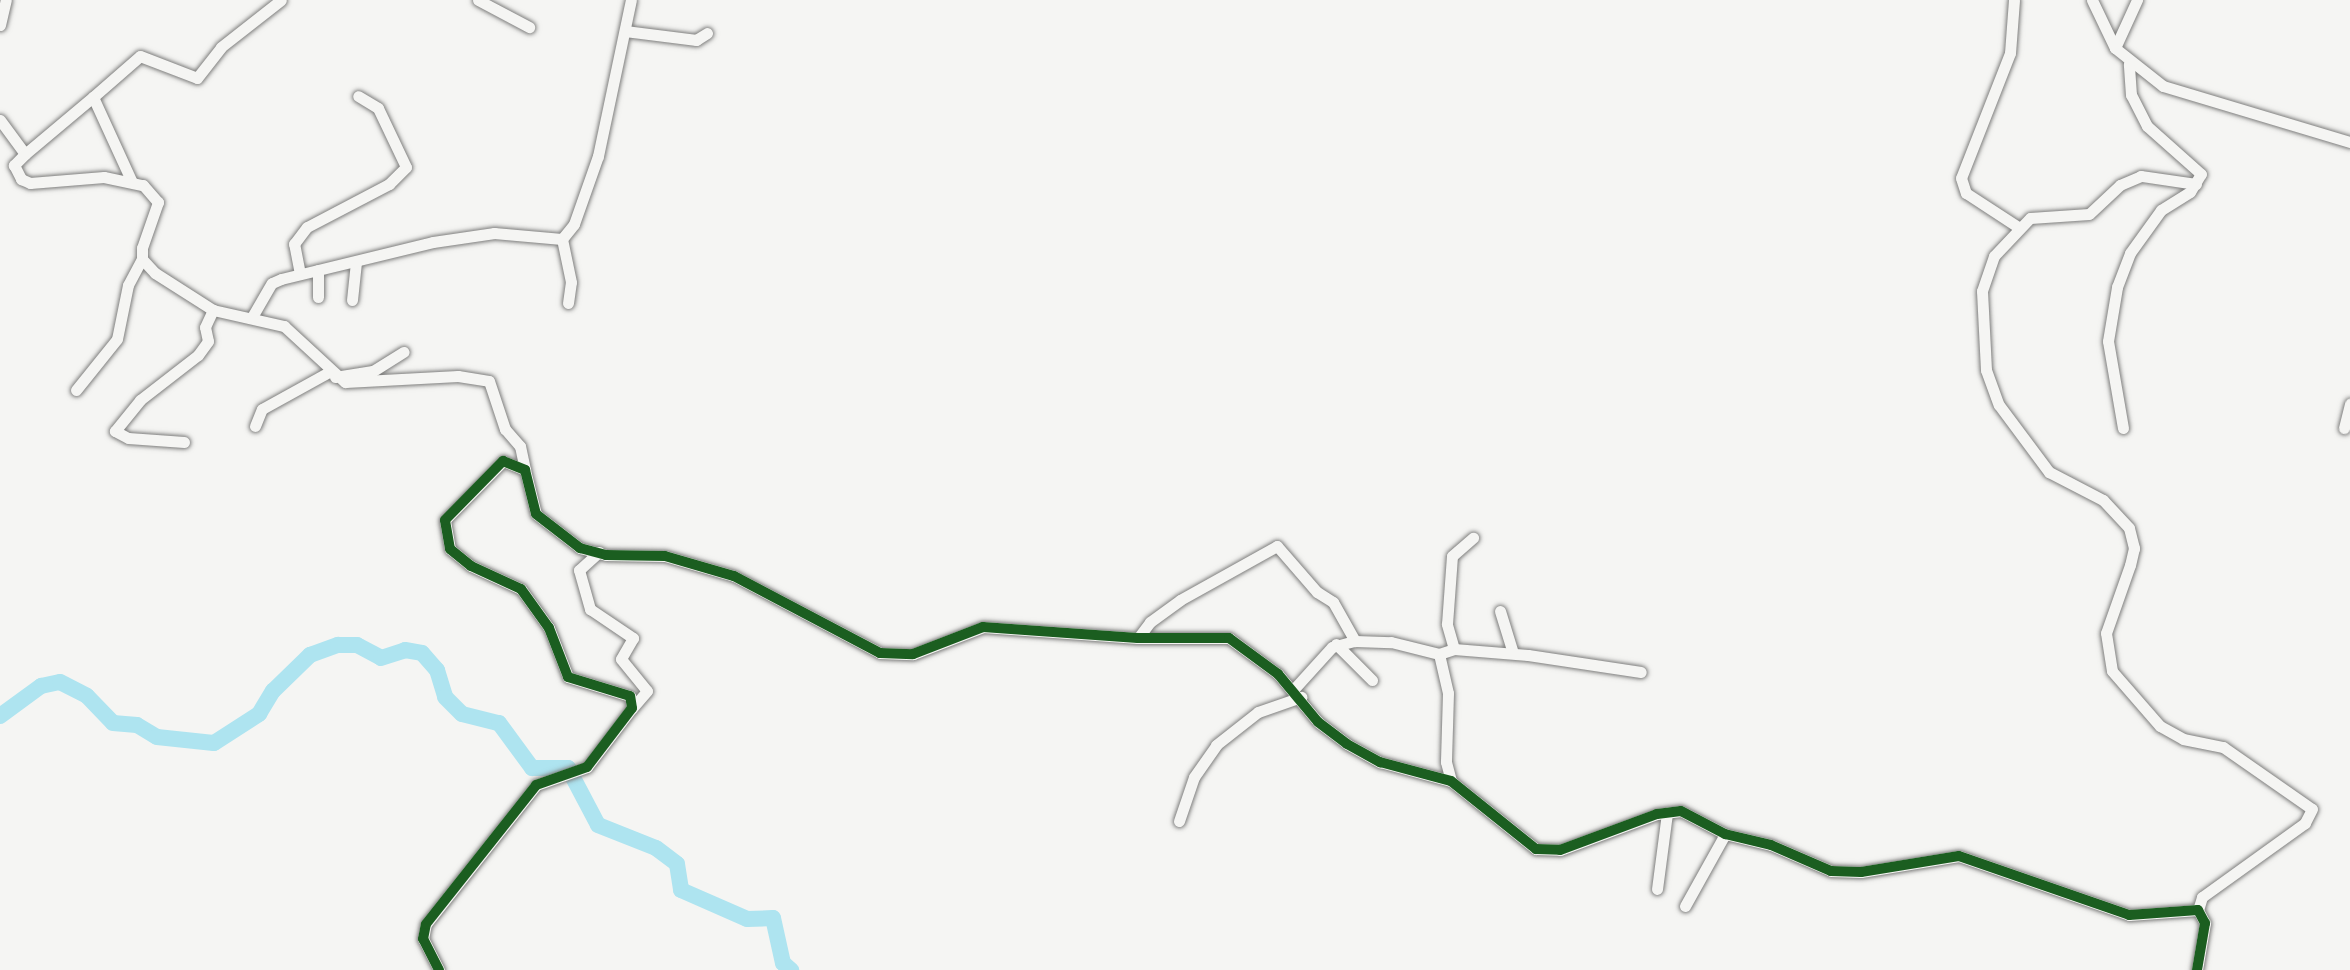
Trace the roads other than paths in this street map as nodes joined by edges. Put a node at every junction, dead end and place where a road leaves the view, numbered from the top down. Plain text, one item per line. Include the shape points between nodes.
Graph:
1 (6, 0) edge
2 (281, 0) edge
3 (478, 0) edge
4 (631, 0) edge
5 (2014, 0) edge
6 (2092, 0) edge
7 (2137, 0) edge
8 (0, 25) edge
9 (529, 27) dead end
10 (625, 31) junction
11 (707, 33) dead end
12 (2115, 48) junction
13 (2129, 64) junction
14 (358, 96) dead end
15 (93, 97) junction
16 (0, 120) edge
17 (2350, 142) edge
18 (25, 154) junction
19 (132, 182) junction
20 (2196, 184) junction
21 (2018, 227) junction
22 (562, 239) junction
23 (142, 259) junction
24 (356, 263) junction
25 (318, 270) junction
26 (300, 274) junction
27 (318, 297) dead end
28 (352, 300) dead end
29 (568, 303) dead end
30 (213, 310) junction
31 (252, 317) junction
32 (403, 352) dead end
33 (332, 374) junction
34 (76, 390) dead end
35 (2350, 404) edge
36 (255, 426) dead end
37 (2123, 428) dead end
38 (2344, 428) dead end
39 (184, 442) dead end
40 (525, 470) junction
41 (1473, 538) dead end
42 (599, 552) junction
43 (1500, 611) dead end
44 (1138, 638) junction
45 (1355, 641) junction
46 (1336, 644) junction
47 (1454, 649) junction
48 (1513, 653) junction
49 (1439, 654) junction
50 (1641, 672) dead end
51 (1372, 680) dead end
52 (1297, 694) junction
53 (632, 708) junction
54 (1451, 781) junction
55 (1667, 813) junction
56 (1179, 821) dead end
57 (1725, 834) junction
58 (1657, 889) dead end
59 (1685, 906) dead end
60 (2198, 910) junction
61 (439, 970) edge
62 (2195, 970) edge

1 - 8 street
2 - 15 street via 221,47 197,78 140,56
3 - 9 street
4 - 10 street
5 - 21 street via 2010,53 1961,178 1966,193
6 - 12 street
7 - 12 street
10 - 11 street via 696,40
10 - 22 street via 598,156 574,224
12 - 13 street
13 - 17 street via 2177,91
13 - 20 street via 2131,95 2147,126 2198,169
14 - 26 street via 378,108 406,167 389,184 307,227 294,244
15 - 18 street
15 - 19 street
16 - 18 street
18 - 19 street via 14,165 21,179 30,183 104,177
19 - 23 street via 143,185 158,202
20 - 21 street via 2141,176 2120,185 2089,214 2030,218
20 - 37 street via 2161,210 2130,253 2117,287 2108,341
21 - 60 street via 1985,277 1986,370 1999,405 2036,459 2049,472 2117,510 2129,528 2134,548 2106,633 2112,671 2160,726 2183,739 2223,747 2312,809 2305,823 2202,897
22 - 24 street via 494,233 433,242
22 - 29 street via 571,282
23 - 30 street
23 - 34 street via 128,285 117,339
24 - 25 street
24 - 28 street
25 - 26 street
25 - 27 street
26 - 31 street via 272,283
30 - 31 street
30 - 39 street via 205,327 208,341 198,355 140,400 115,431 128,438
31 - 33 street via 295,334
32 - 33 street via 373,371
33 - 36 street via 262,409
33 - 40 street via 355,383 484,378 493,386 505,429 520,446
35 - 38 street
40 - 42 street via 536,514 550,530 580,548
40 - 53 street via 503,461 496,465 445,520 450,549 471,566 521,589 549,628 568,677 630,696
41 - 47 street via 1452,556 1447,624
42 - 44 street via 665,556 734,576 880,653 913,654 983,627
42 - 53 street via 579,570 590,609 633,638 621,659 647,691
43 - 48 street via 1503,636
44 - 45 street via 1180,600 1277,546 1317,592 1333,602
44 - 52 street via 1229,638
45 - 46 street
45 - 49 street via 1391,642
46 - 51 street
46 - 52 street
47 - 48 street
47 - 49 street
48 - 50 street
49 - 54 street via 1448,693 1446,762
52 - 54 street via 1318,722 1366,755
52 - 56 street via 1271,704 1216,745 1194,777
53 - 61 street via 587,767 536,785 426,924 423,939
54 - 55 street via 1536,849 1549,851
55 - 57 street via 1697,817
55 - 58 street
57 - 59 street
57 - 60 street via 1771,845 1831,871 1861,872 1959,856 2129,915
60 - 62 street via 2205,923

